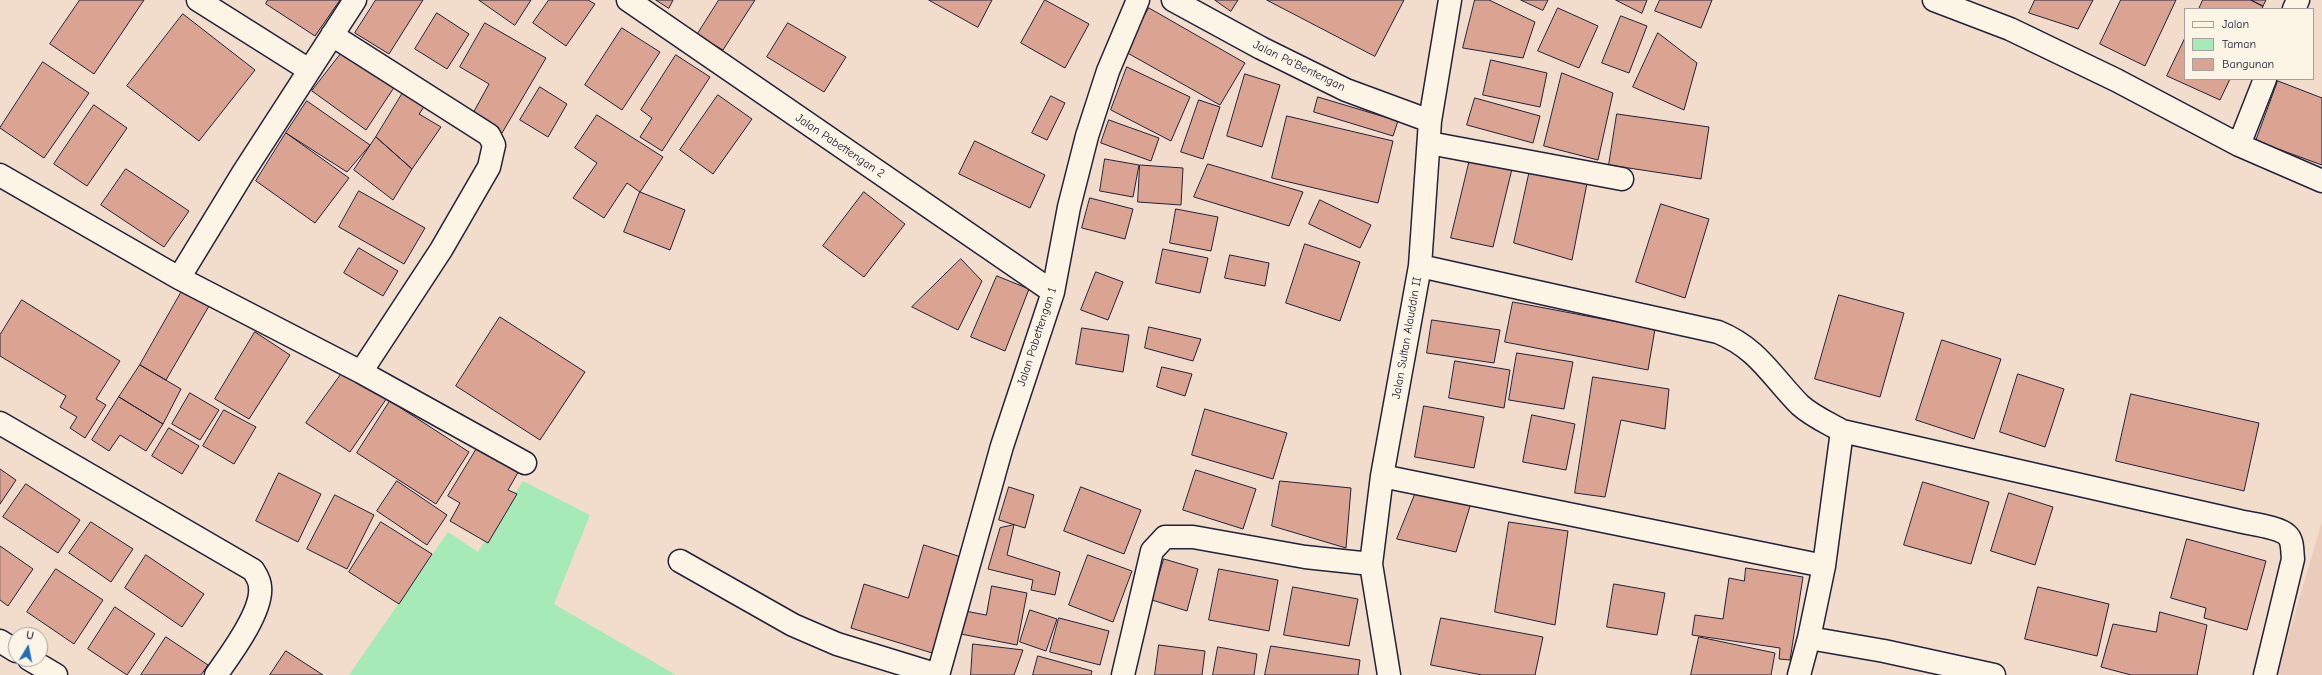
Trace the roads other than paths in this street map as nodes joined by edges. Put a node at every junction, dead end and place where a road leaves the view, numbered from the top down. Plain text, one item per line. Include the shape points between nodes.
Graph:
1 (198, 0) edge
2 (355, 0) edge
3 (628, 0) edge
4 (1138, 0) edge
5 (1173, 0) edge
6 (1450, 0) edge
7 (1934, 0) edge
8 (332, 35) junction
9 (309, 70) junction
10 (2265, 80) edge
11 (1430, 121) junction
12 (1429, 143) junction
13 (2239, 145) junction
14 (0, 175) edge
15 (1622, 179) dead end
16 (2322, 181) edge
17 (1420, 266) junction
18 (179, 278) junction
19 (1053, 292) junction
20 (361, 372) junction
21 (0, 423) edge
22 (1842, 431) junction
23 (525, 463) dead end
24 (1382, 476) junction
25 (680, 561) dead end
26 (1371, 564) junction
27 (1824, 566) junction
28 (1809, 638) junction
29 (42, 667) edge
30 (56, 675) edge
31 (216, 675) edge
32 (938, 675) edge
33 (1123, 675) edge
34 (1389, 675) edge
35 (1800, 675) edge
36 (1994, 675) edge
37 (2265, 675) edge

1 - 9 street
2 - 8 street
3 - 19 street, Jalan Pabettengan 2
4 - 19 street, Jalan Pabettengan 1 via 1108,71 1086,136
5 - 11 street, Jalan Pa'Bentengan via 1339,87
6 - 11 street, Jalan Sultan Alauddin II
7 - 13 street via 2010,29 2116,80
8 - 9 street
8 - 20 street via 489,135 494,145 489,167 441,250
9 - 18 street
10 - 13 street
11 - 12 street, Jalan Sultan Alauddin II
12 - 15 street
12 - 17 street, Jalan Sultan Alauddin II
13 - 16 street
14 - 18 street
17 - 22 street via 1731,337 1755,354 1811,414
17 - 24 street, Jalan Sultan Alauddin II
18 - 20 street
19 - 32 street, Jalan Pabettengan 1 via 1002,446
20 - 23 street
21 - 31 street via 253,570 260,582 260,595 246,629
22 - 27 street
22 - 37 street via 2278,530 2287,535 2292,543 2293,559
24 - 26 street, Jalan Sultan Alauddin II
24 - 27 street
25 - 32 street via 808,631 837,644
26 - 33 street via 1305,557 1194,537 1165,537 1152,551
26 - 34 street, Jalan Sultan Alauddin II
27 - 28 street
28 - 35 street
28 - 36 street
29 - 30 street

